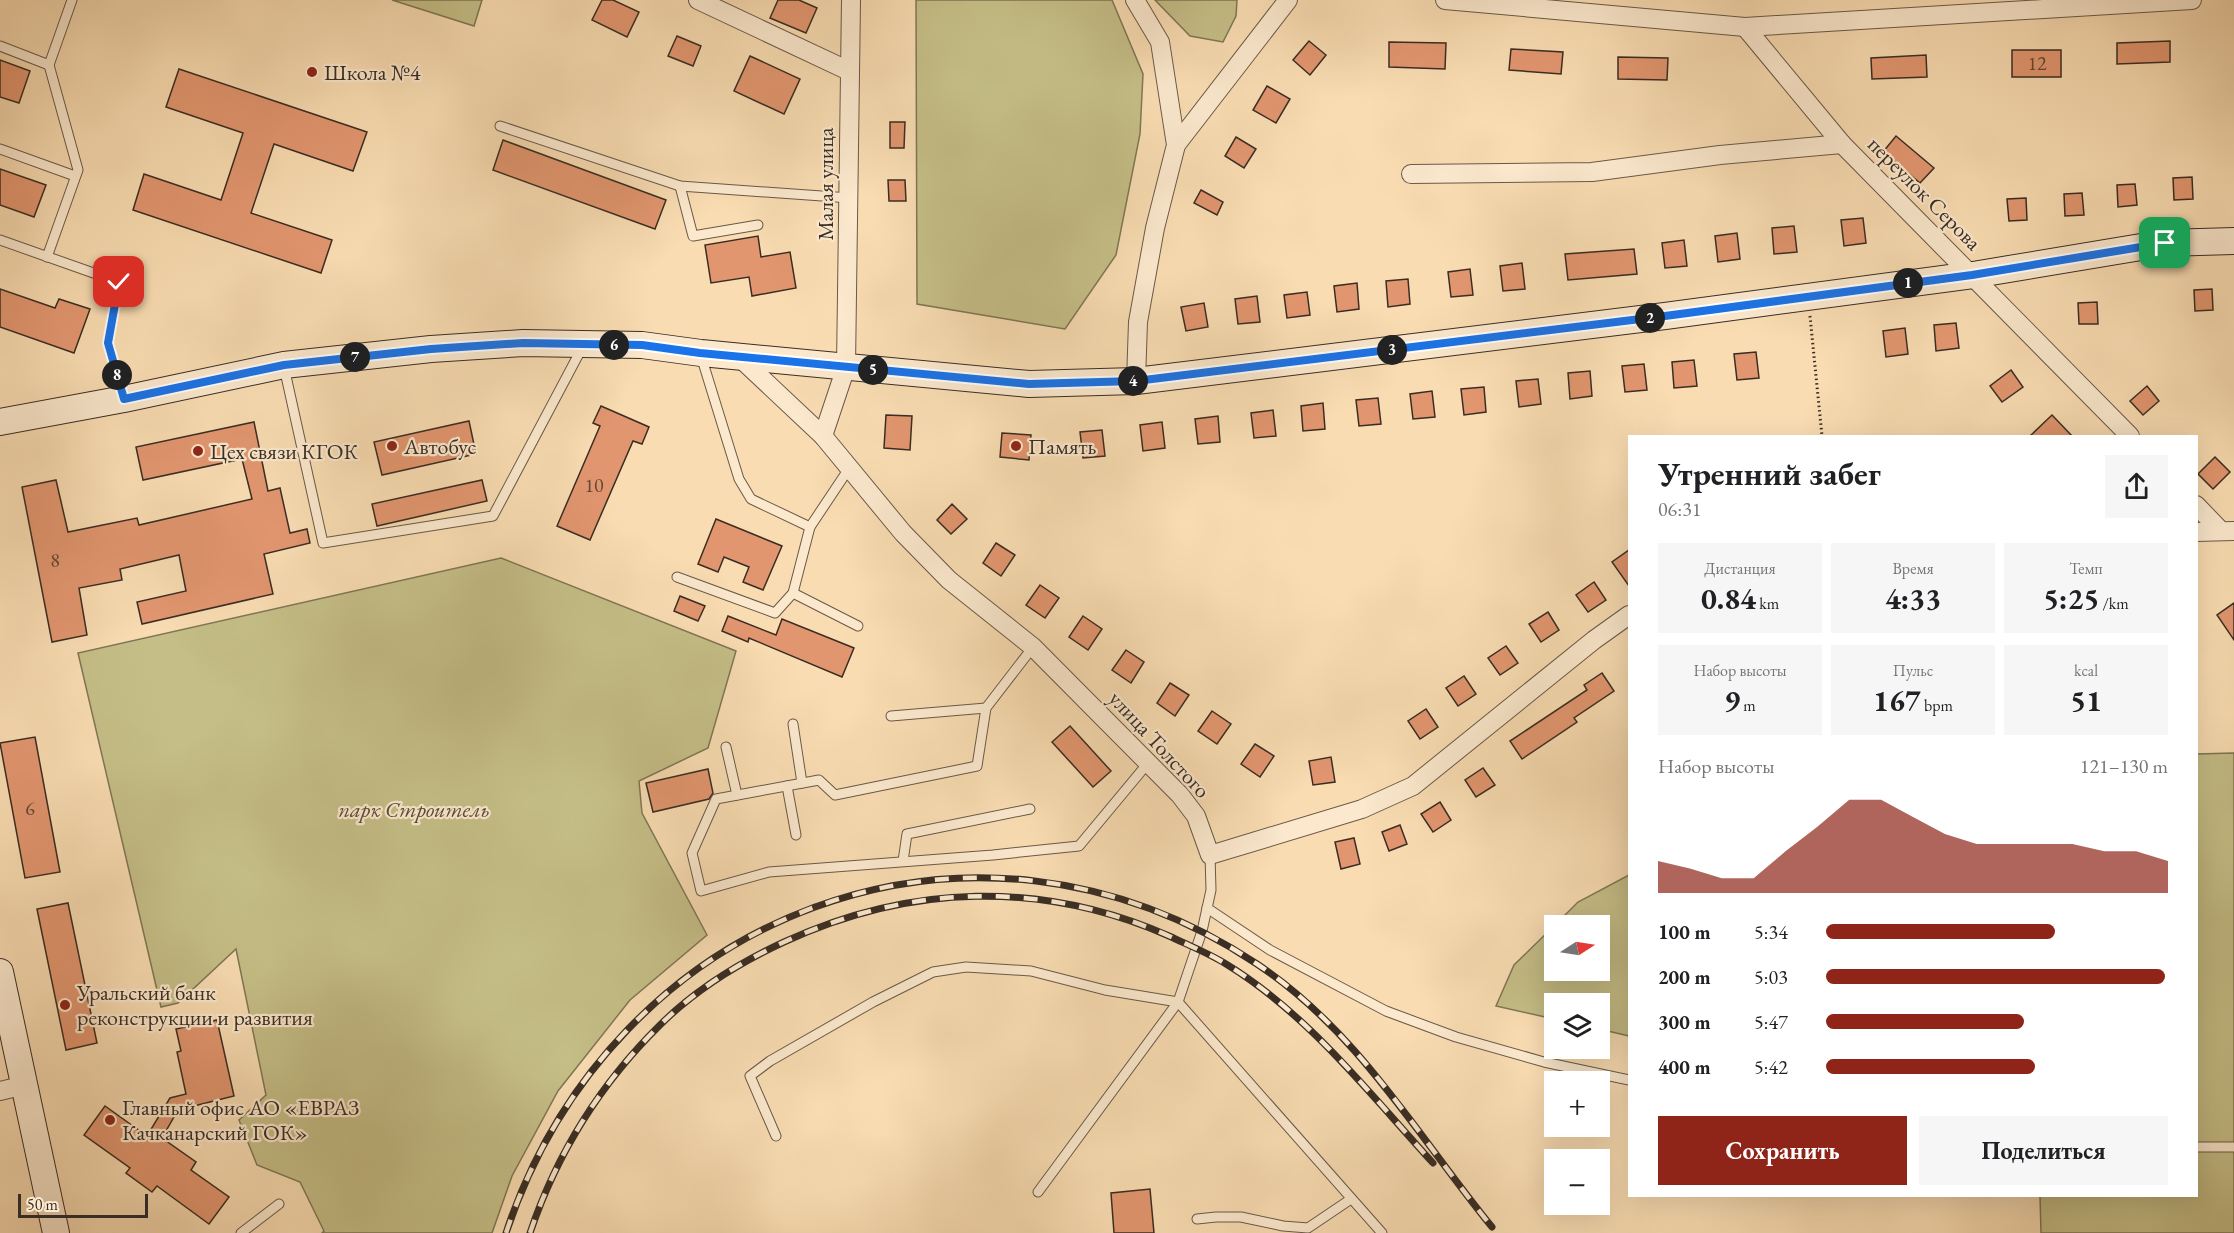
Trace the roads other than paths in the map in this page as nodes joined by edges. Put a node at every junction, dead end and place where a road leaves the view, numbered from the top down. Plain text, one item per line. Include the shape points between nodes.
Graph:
1 (72, 0) edge
2 (698, 0) edge
3 (850, 0) edge
4 (1135, 0) edge
5 (1288, 0) edge
6 (1445, 0) edge
7 (2192, 0) edge
8 (1745, 27) junction
9 (0, 46) edge
10 (49, 65) junction
11 (849, 71) junction
12 (500, 126) dead end
13 (1842, 144) junction
14 (1176, 145) junction
15 (0, 149) edge
16 (1411, 174) dead end
17 (75, 176) junction
18 (680, 186) junction
19 (850, 198) junction
20 (758, 225) dead end
21 (0, 240) edge
22 (2234, 241) edge
23 (47, 257) junction
24 (1972, 275) junction
25 (584, 344) junction
26 (700, 353) junction
27 (739, 357) junction
28 (284, 365) junction
29 (846, 367) junction
30 (1136, 381) junction
31 (124, 399) junction
32 (0, 422) edge
33 (2129, 435) edge
34 (823, 436) junction
35 (850, 467) junction
36 (2198, 507) edge
37 (810, 527) junction
38 (2228, 531) edge
39 (2198, 532) edge
40 (677, 577) dead end
41 (793, 593) junction
42 (1628, 616) edge
43 (858, 626) dead end
44 (1033, 647) junction
45 (986, 708) junction
46 (891, 716) dead end
47 (794, 724) dead end
48 (726, 747) dead end
49 (1148, 763) junction
50 (802, 783) junction
51 (788, 786) junction
52 (737, 795) junction
53 (1030, 808) dead end
54 (796, 835) dead end
55 (1210, 855) junction
56 (903, 861) junction
57 (1207, 909) junction
58 (0, 972) edge
59 (1179, 1002) junction
60 (1628, 1080) edge
61 (25, 1086) junction
62 (0, 1091) edge
63 (776, 1136) dead end
64 (2234, 1147) edge
65 (2198, 1148) edge
66 (1038, 1192) dead end
67 (1351, 1199) junction
68 (279, 1204) dead end
69 (1197, 1219) dead end
70 (56, 1233) edge
71 (241, 1233) edge
72 (1382, 1233) edge

1 - 10 lane
2 - 11 street
3 - 11 street, Малая улица
4 - 14 street via 1160,42
5 - 14 street
6 - 8 street
7 - 8 street
8 - 13 street, переулок Серова
9 - 10 lane
10 - 17 lane via 78,170
11 - 19 street, Малая улица
12 - 18 lane
13 - 16 street via 1720,154 1592,172
13 - 24 street, переулок Серова
14 - 30 street via 1155,228 1138,322
15 - 17 lane
17 - 23 lane
18 - 19 lane
18 - 20 lane via 693,236
19 - 29 street, Малая улица
21 - 23 lane
22 - 24 main road via 2165,243
23 - 31 lane via 119,282 108,343
24 - 30 main road
24 - 33 street, переулок Серова
25 - 26 main road via 642,345
25 - 28 main road via 431,349
25 - 28 lane via 493,516 323,543
26 - 27 main road
26 - 37 lane via 739,478 751,499
27 - 29 main road
27 - 34 street, улица Толстого
28 - 31 main road
29 - 30 main road via 1029,384
29 - 34 street, Малая улица
31 - 32 main road
34 - 35 street, улица Толстого
35 - 37 lane
35 - 44 street, улица Толстого via 903,533 950,580
36 - 38 street
37 - 41 lane
38 - 39 street
40 - 41 lane via 775,613
41 - 43 lane
42 - 55 street via 1413,786 1362,809
44 - 45 lane
44 - 49 street, улица Толстого
45 - 46 lane
45 - 50 lane via 977,765 835,795 819,780
47 - 50 lane
48 - 52 lane
49 - 55 street, улица Толстого via 1196,816
49 - 56 lane via 1079,846
50 - 51 lane
51 - 52 lane
51 - 54 lane
52 - 56 lane via 716,799 692,853 701,891 769,872
53 - 56 lane via 907,834
55 - 57 lane
57 - 59 lane
57 - 60 lane via 1270,950 1386,1011 1533,1059
58 - 61 main road
59 - 63 lane via 1105,990 1031,971 966,967 933,972 873,1002 750,1076
59 - 66 lane
59 - 67 lane
61 - 62 street
61 - 70 main road
64 - 65 lane
67 - 69 lane via 1308,1228 1241,1217
67 - 72 lane
68 - 71 lane

